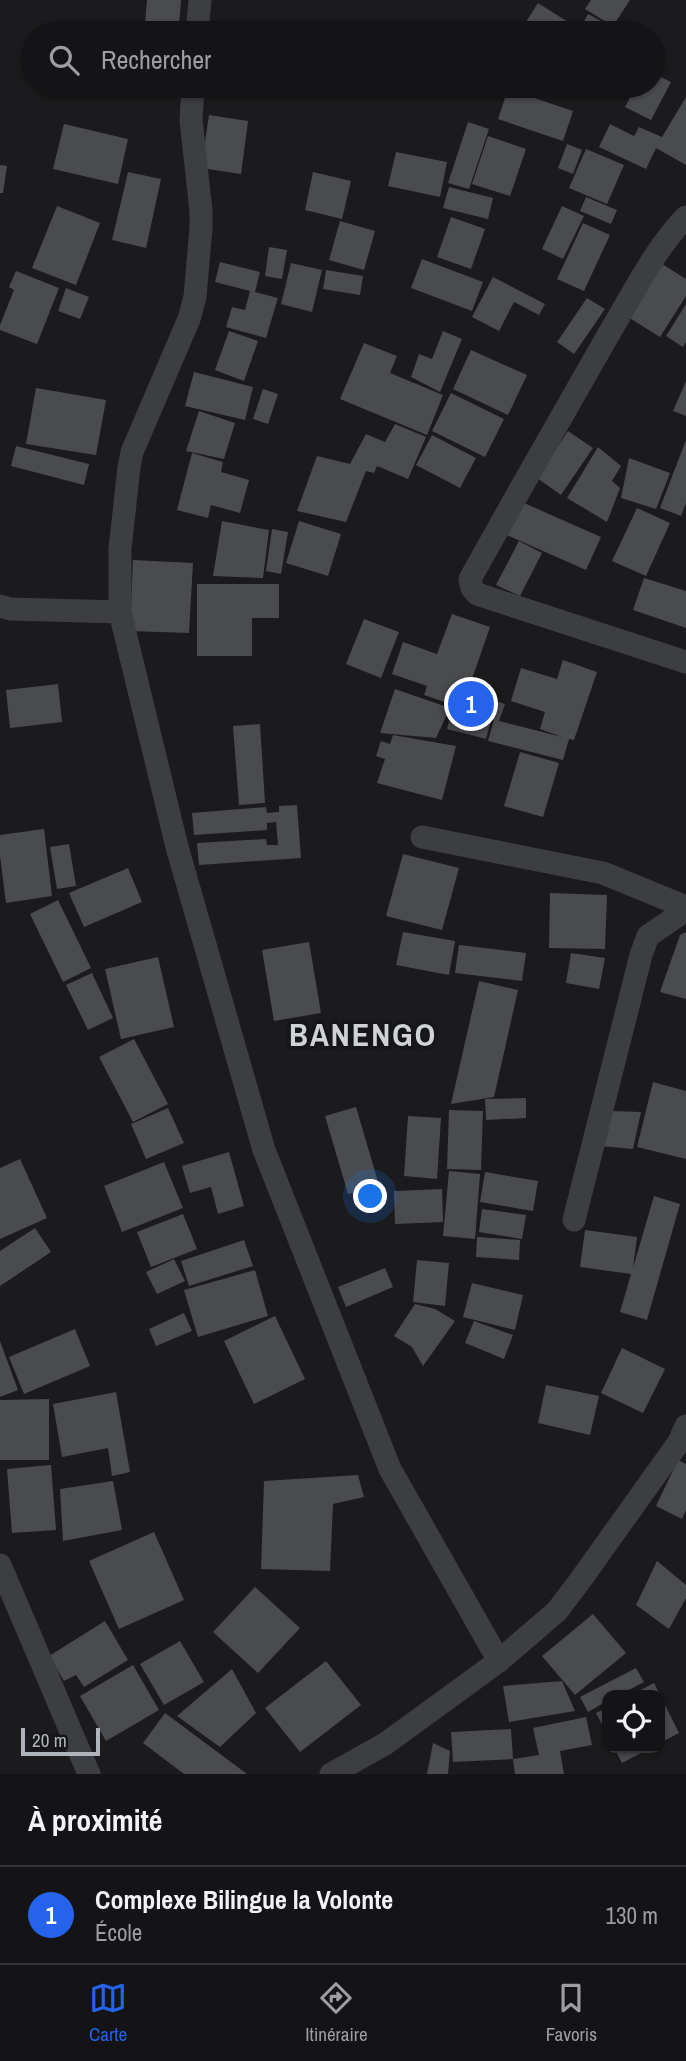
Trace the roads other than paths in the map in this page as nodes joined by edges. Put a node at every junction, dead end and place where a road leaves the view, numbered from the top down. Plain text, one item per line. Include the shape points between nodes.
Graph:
1 (200, 0) edge
2 (198, 21) edge
3 (192, 98) edge
4 (686, 217) edge
5 (0, 606) edge
6 (120, 612) junction
7 (686, 662) edge
8 (422, 837) dead end
9 (686, 908) edge
10 (573, 1220) dead end
11 (686, 1426) edge
12 (0, 1565) edge
13 (499, 1661) junction
14 (89, 1774) edge
15 (331, 1774) edge

1 - 2 street
3 - 6 street via 201,211 195,297 131,459 120,549
4 - 7 street via 634,292 470,579 477,594
5 - 6 street
6 - 13 street via 177,847 264,1150 390,1469
8 - 9 street via 603,873
9 - 10 street via 648,936 641,955
11 - 13 street via 557,1611
12 - 14 street
13 - 15 street via 385,1744

